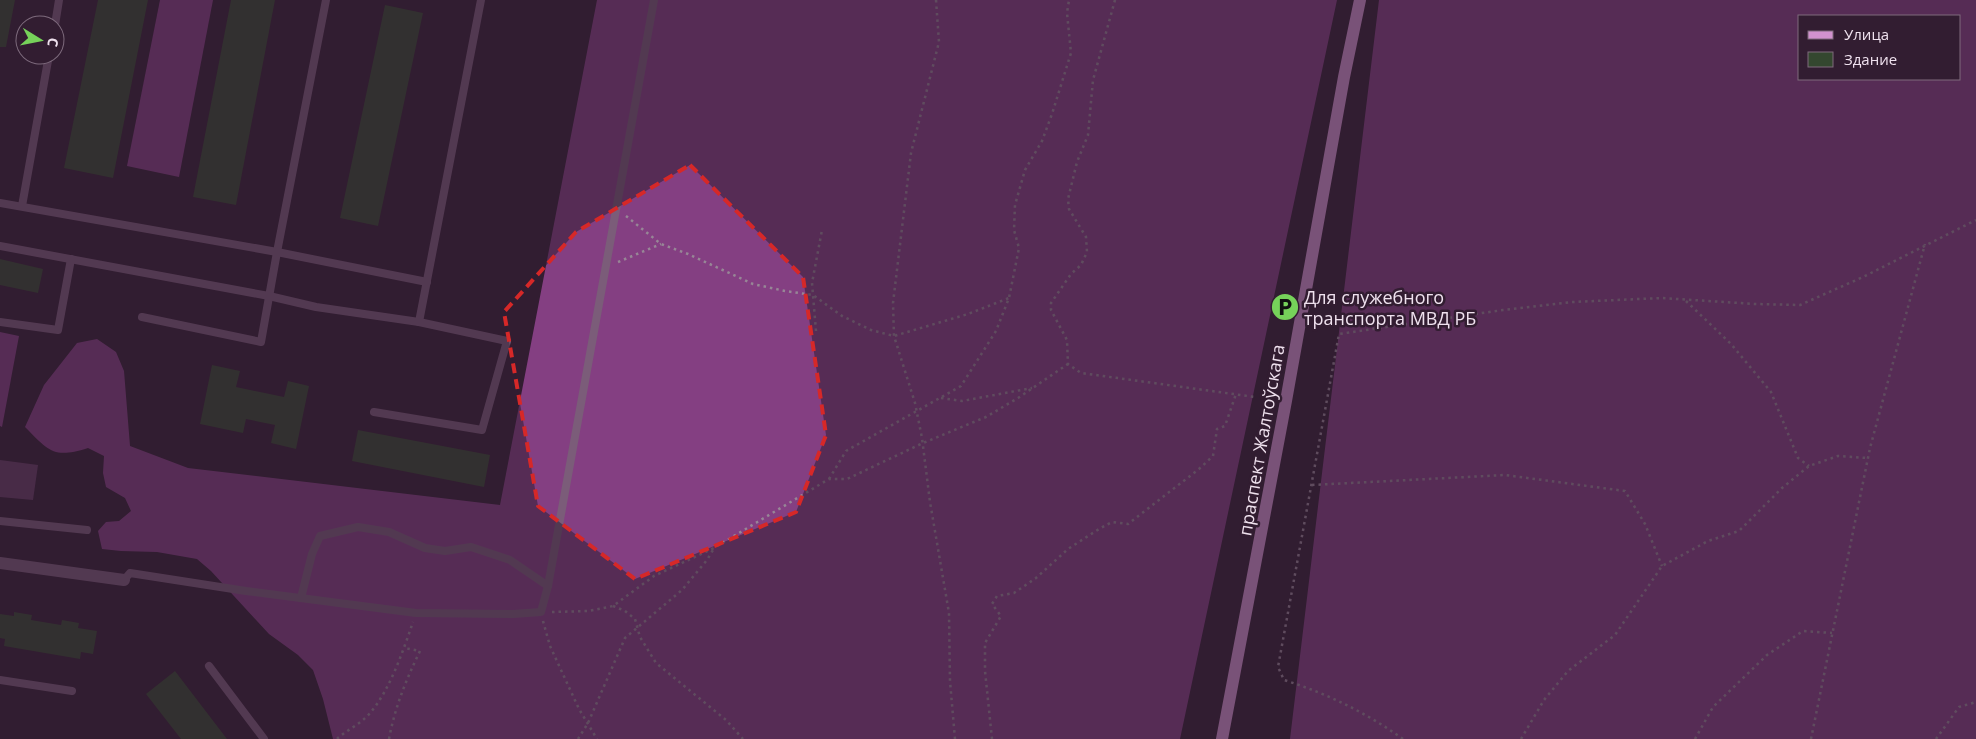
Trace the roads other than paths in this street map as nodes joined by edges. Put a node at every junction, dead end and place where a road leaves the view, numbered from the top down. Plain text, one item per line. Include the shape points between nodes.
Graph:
1 (59, 0) edge
2 (326, 0) edge
3 (481, 0) edge
4 (654, 0) edge
5 (1360, 0) edge
6 (57, 15) edge
7 (47, 65) edge
8 (0, 203) edge
9 (22, 206) junction
10 (0, 246) edge
11 (277, 252) junction
12 (71, 259) junction
13 (427, 282) junction
14 (269, 296) junction
15 (142, 318) dead end
16 (0, 322) edge
17 (419, 322) junction
18 (374, 412) dead end
19 (0, 521) edge
20 (87, 530) dead end
21 (0, 563) edge
22 (124, 580) joint
23 (548, 586) junction
24 (301, 598) junction
25 (209, 666) dead end
26 (0, 680) edge
27 (72, 691) dead end
28 (264, 739) edge
29 (1222, 739) edge

1 - 6 lane
2 - 11 lane
3 - 13 lane
4 - 23 lane
5 - 29 main road, праспект Жалтоўскага
7 - 9 lane
8 - 9 lane
9 - 11 lane
10 - 12 lane
11 - 13 lane
11 - 14 lane
12 - 14 lane
12 - 16 lane via 58,330
13 - 17 lane
14 - 15 lane via 261,342
14 - 17 lane via 316,307
17 - 18 lane via 507,341 482,430
19 - 20 lane
21 - 22 street
22 - 24 lane via 130,573
23 - 24 lane via 541,612 512,614 416,613
23 - 24 lane via 510,560 471,547 445,551 425,548 389,532 358,527 320,536
25 - 28 lane
26 - 27 lane

